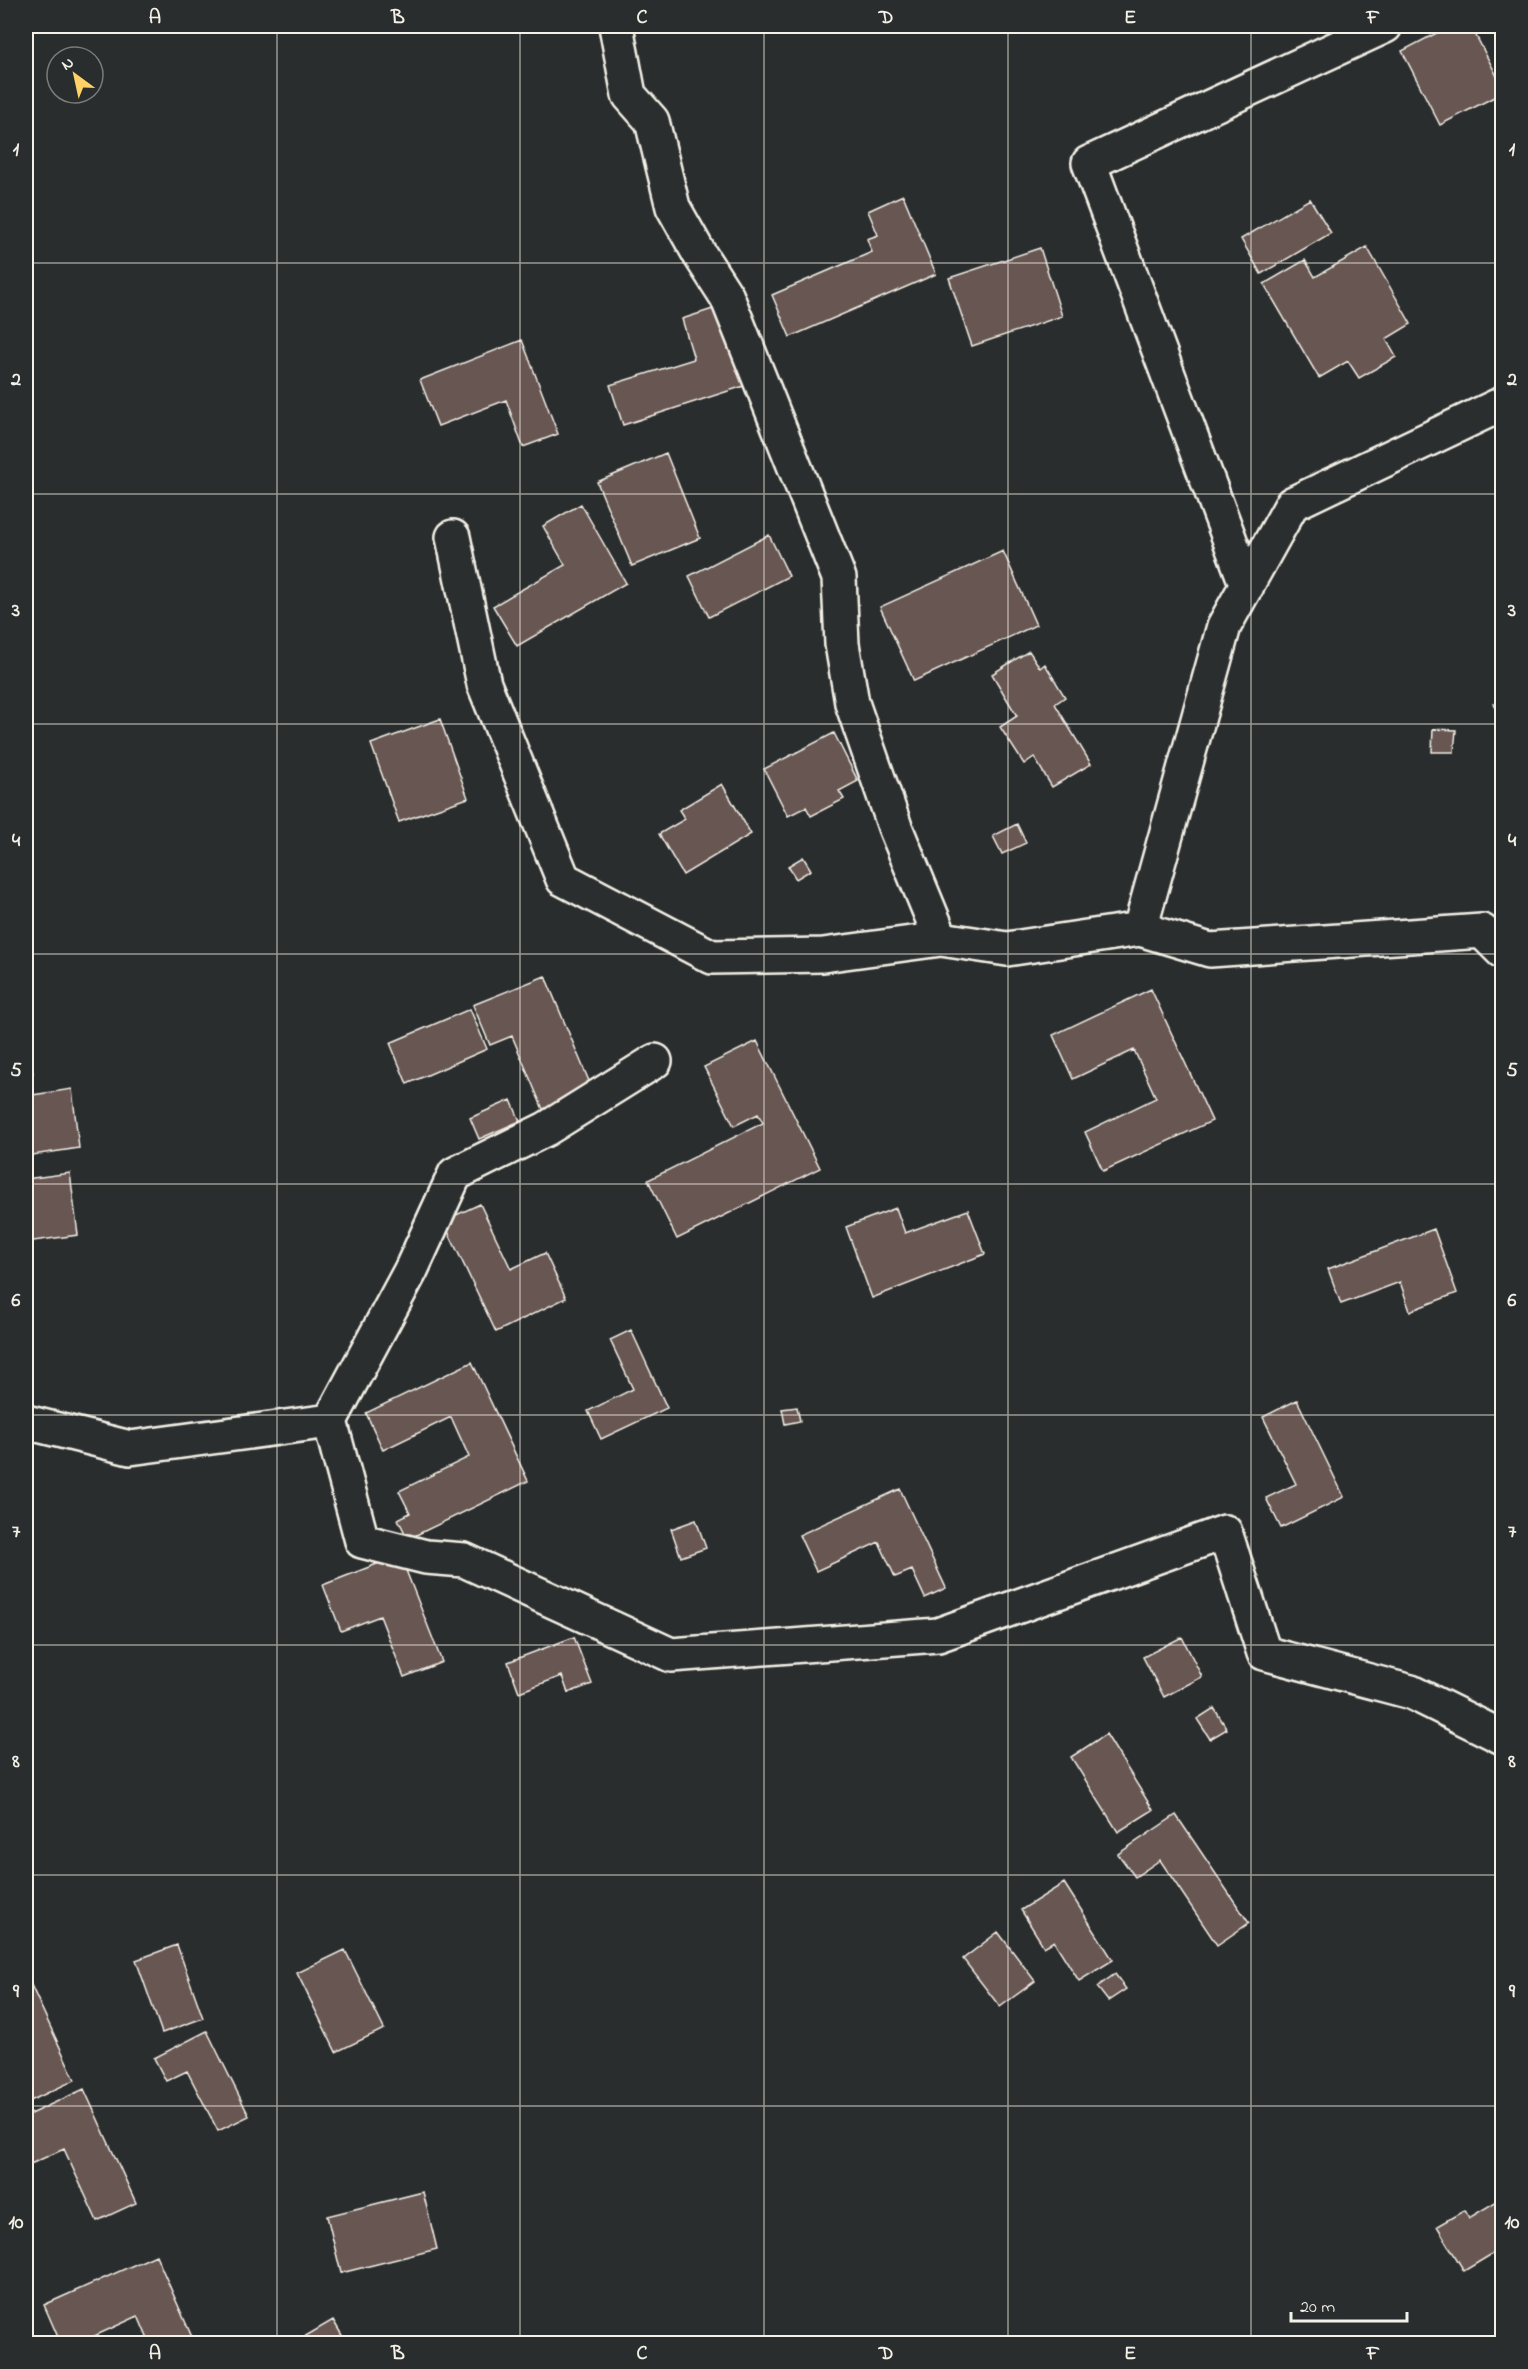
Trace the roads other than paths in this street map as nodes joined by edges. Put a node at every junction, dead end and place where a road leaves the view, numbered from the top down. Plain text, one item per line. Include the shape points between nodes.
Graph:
1 (616, 26) edge
2 (1386, 26) edge
3 (1503, 404) edge
4 (453, 537) dead end
5 (1247, 586) junction
6 (1140, 929) junction
7 (941, 939) junction
8 (1503, 951) edge
9 (655, 1061) dead end
10 (330, 1421) junction
11 (26, 1422) edge
12 (1503, 1737) edge

1 - 7 street via 629,95 652,121 673,207 727,297 839,578 842,644 852,703 895,827
2 - 5 street via 1089,163
3 - 5 street via 1292,504
4 - 7 street via 484,684 563,879 712,957 823,955
5 - 6 street via 1224,626
6 - 7 street via 1006,949
6 - 8 street via 1210,950 1482,931
9 - 10 street via 546,1129 455,1174 411,1270
10 - 11 street via 130,1448
10 - 12 street via 362,1541 426,1557 464,1560 671,1655 938,1635 1225,1532 1264,1653 1411,1692

